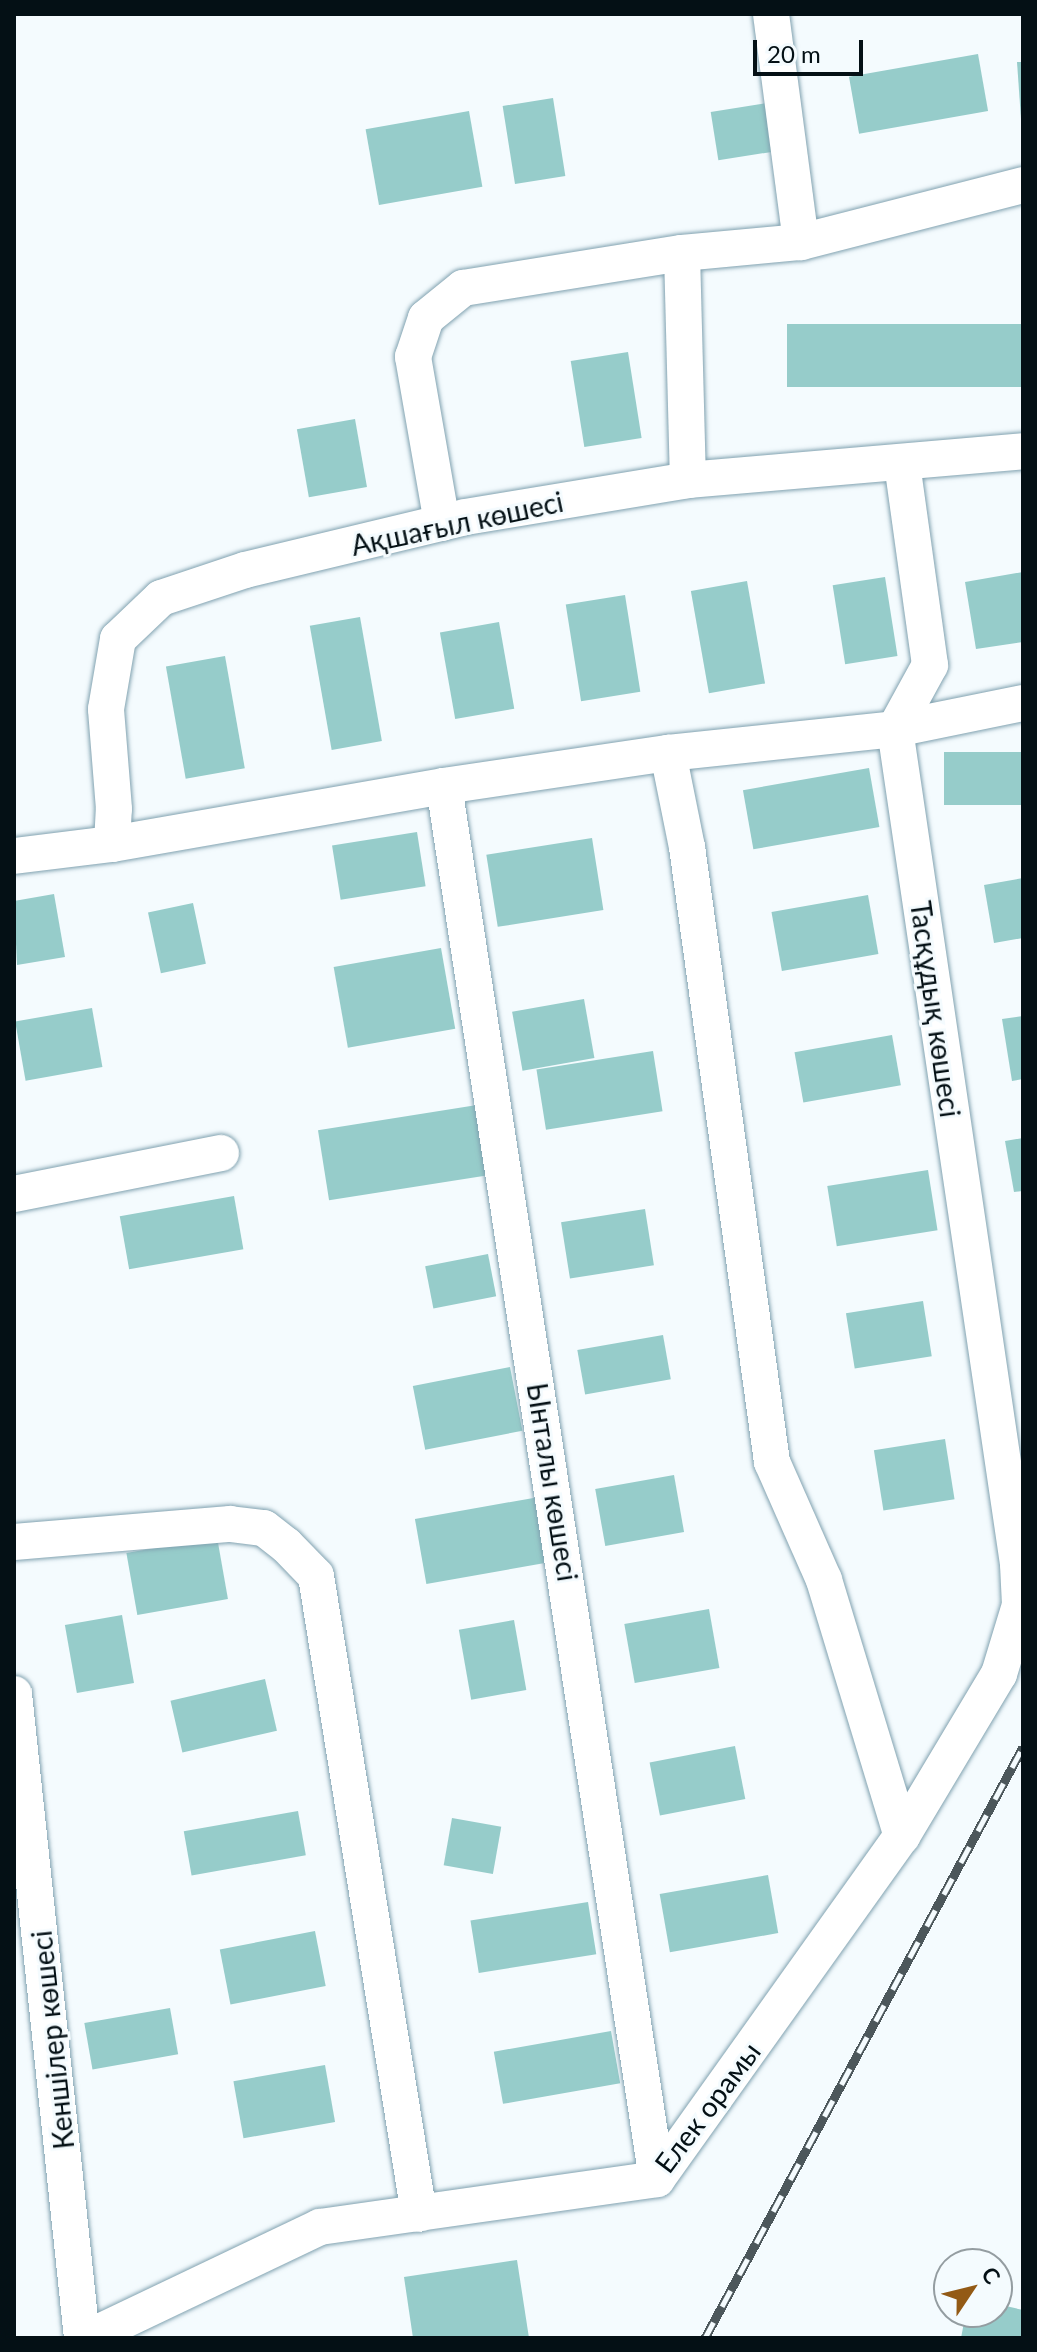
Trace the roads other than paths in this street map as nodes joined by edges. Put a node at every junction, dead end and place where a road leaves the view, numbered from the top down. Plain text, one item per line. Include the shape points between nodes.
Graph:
1 (771, 14) edge
2 (1023, 185) edge
3 (801, 242) junction
4 (682, 253) junction
5 (1023, 451) edge
6 (902, 463) junction
7 (688, 480) junction
8 (442, 523) junction
9 (1023, 703) edge
10 (895, 729) junction
11 (668, 753) junction
12 (444, 786) junction
13 (112, 844) junction
14 (14, 856) edge
15 (221, 1153) dead end
16 (14, 1194) edge
17 (14, 1542) edge
18 (1018, 1564) joint
19 (14, 1694) edge
20 (902, 1836) junction
21 (24, 1863) edge
22 (657, 2179) junction
23 (419, 2214) junction
24 (85, 2338) edge

1 - 3 street
2 - 3 street
3 - 4 street
4 - 7 street
4 - 8 street via 463,288 426,318 413,357
5 - 6 street, Ақшағыл көшесі
6 - 7 street, Ақшағыл көшесі
6 - 10 street via 930,665
7 - 8 street, Ақшағыл көшесі
8 - 13 street, Ақшағыл көшесі via 245,570 161,598 118,639 106,709
9 - 10 street
10 - 11 street
10 - 18 street, Тасқұдық көшесі
11 - 12 street
11 - 20 street via 687,847 772,1462 824,1580
12 - 13 street
12 - 22 street, Ынталы көшесі
13 - 14 street
15 - 16 street
17 - 23 street via 230,1524 264,1528 316,1576
18 - 20 street, Елек орамы via 1020,1605 999,1674
19 - 21 street, Кеншілер көшесі
20 - 22 street, Елек орамы
21 - 24 street, Кеншілер көшесі
22 - 23 street, Елек орамы
23 - 24 street, Елек орамы via 320,2227

